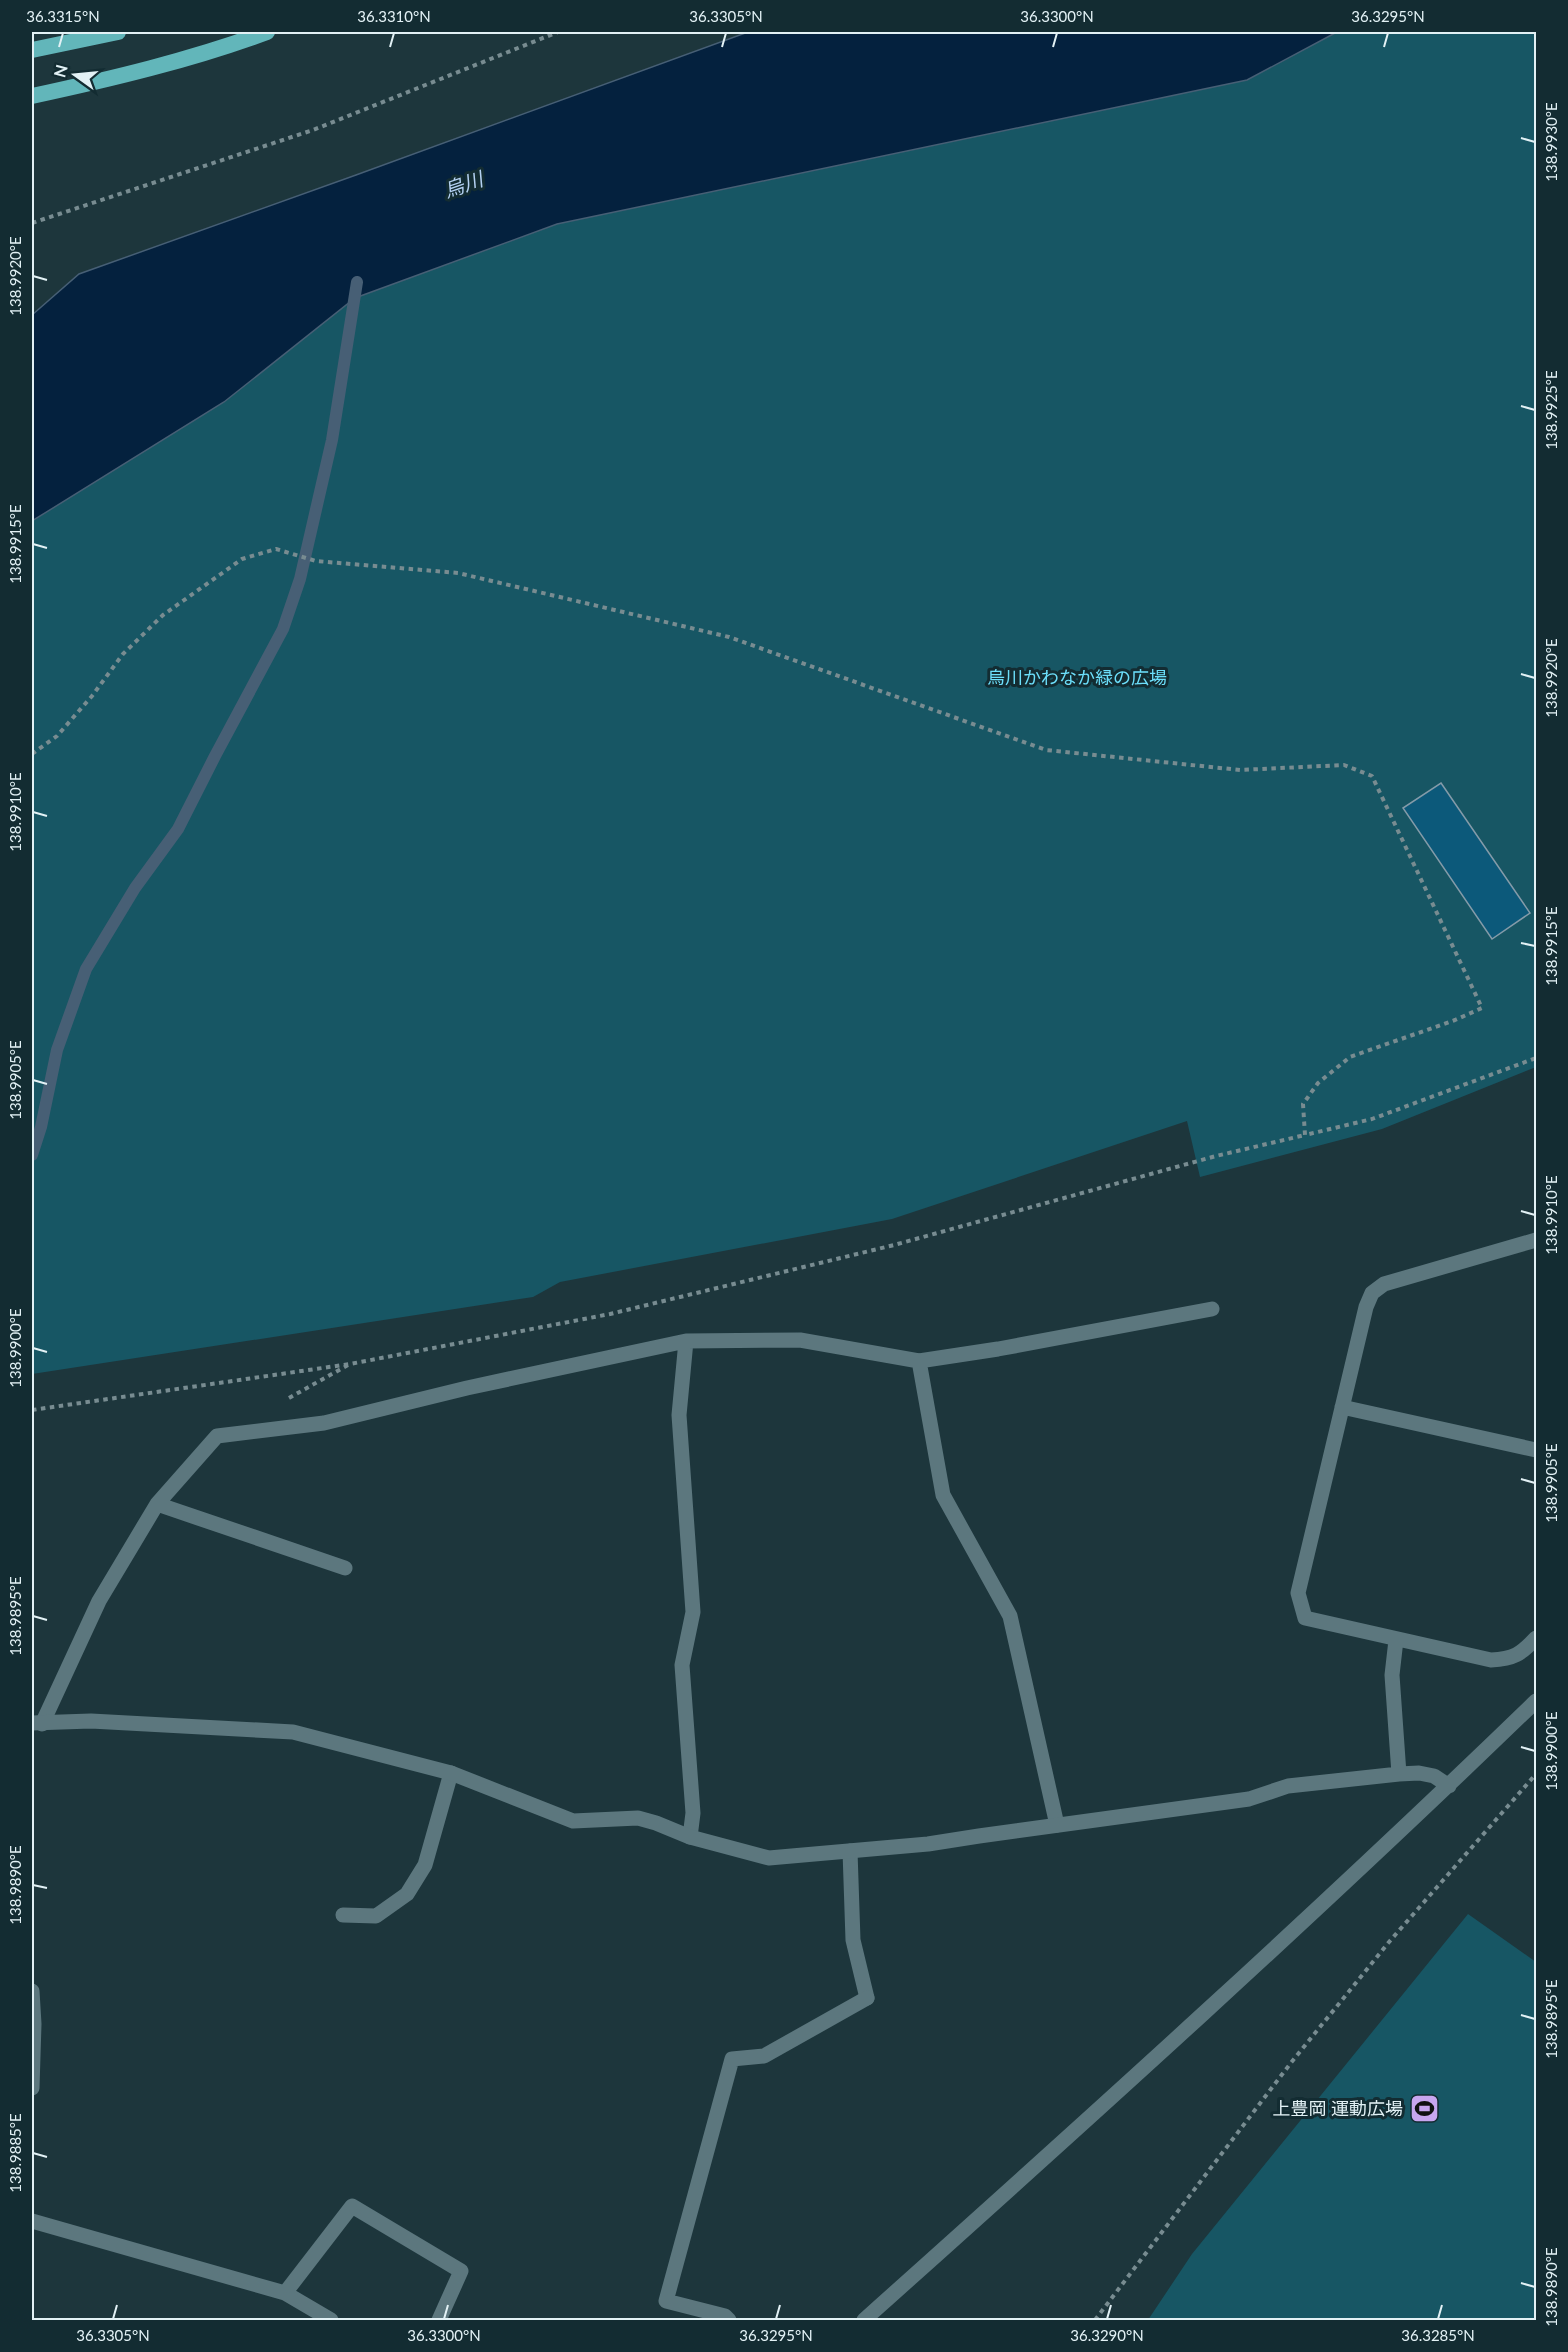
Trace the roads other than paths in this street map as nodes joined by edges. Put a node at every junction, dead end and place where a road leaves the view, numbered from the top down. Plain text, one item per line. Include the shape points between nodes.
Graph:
1 (118, 32) edge
2 (267, 32) edge
3 (32, 50) edge
4 (32, 96) edge
5 (1536, 1240) edge
6 (1212, 1309) dead end
7 (686, 1341) junction
8 (919, 1360) junction
9 (1342, 1407) junction
10 (1536, 1450) edge
11 (157, 1504) junction
12 (345, 1568) dead end
13 (1536, 1638) edge
14 (1396, 1640) junction
15 (1536, 1701) edge
16 (37, 1724) edge
17 (451, 1773) junction
18 (1399, 1774) junction
19 (1449, 1786) junction
20 (1057, 1825) junction
21 (690, 1837) junction
22 (850, 1851) junction
23 (343, 1915) dead end
24 (32, 1991) edge
25 (32, 2088) edge
26 (32, 2221) edge
27 (285, 2293) junction
28 (331, 2320) edge
29 (439, 2320) edge
30 (729, 2320) edge
31 (864, 2320) edge

1 - 3 highway
2 - 4 highway via 139,71
5 - 9 street via 1384,1284 1372,1293
6 - 8 street
7 - 8 street via 800,1340
7 - 11 street via 324,1423 217,1436
7 - 21 street via 679,1415 693,1612 682,1665 693,1812
8 - 20 street via 943,1495 1010,1616
9 - 10 street
9 - 14 street via 1298,1593 1305,1618
11 - 12 street
11 - 16 street via 99,1601
13 - 14 street via 1522,1652 1499,1660
14 - 18 street via 1392,1675
15 - 19 street
16 - 17 street via 91,1722 293,1732
17 - 21 street via 573,1821 638,1818
17 - 23 street via 425,1865 406,1894 376,1916
18 - 19 street via 1434,1776
18 - 20 street via 1288,1786 1249,1799
19 - 31 street via 1146,2067
20 - 22 street
21 - 22 street via 769,1858
22 - 30 street via 853,1940 867,1998 764,2056 732,2059 666,2301
24 - 25 street
26 - 27 street
27 - 28 street
27 - 29 street via 352,2206 461,2271

